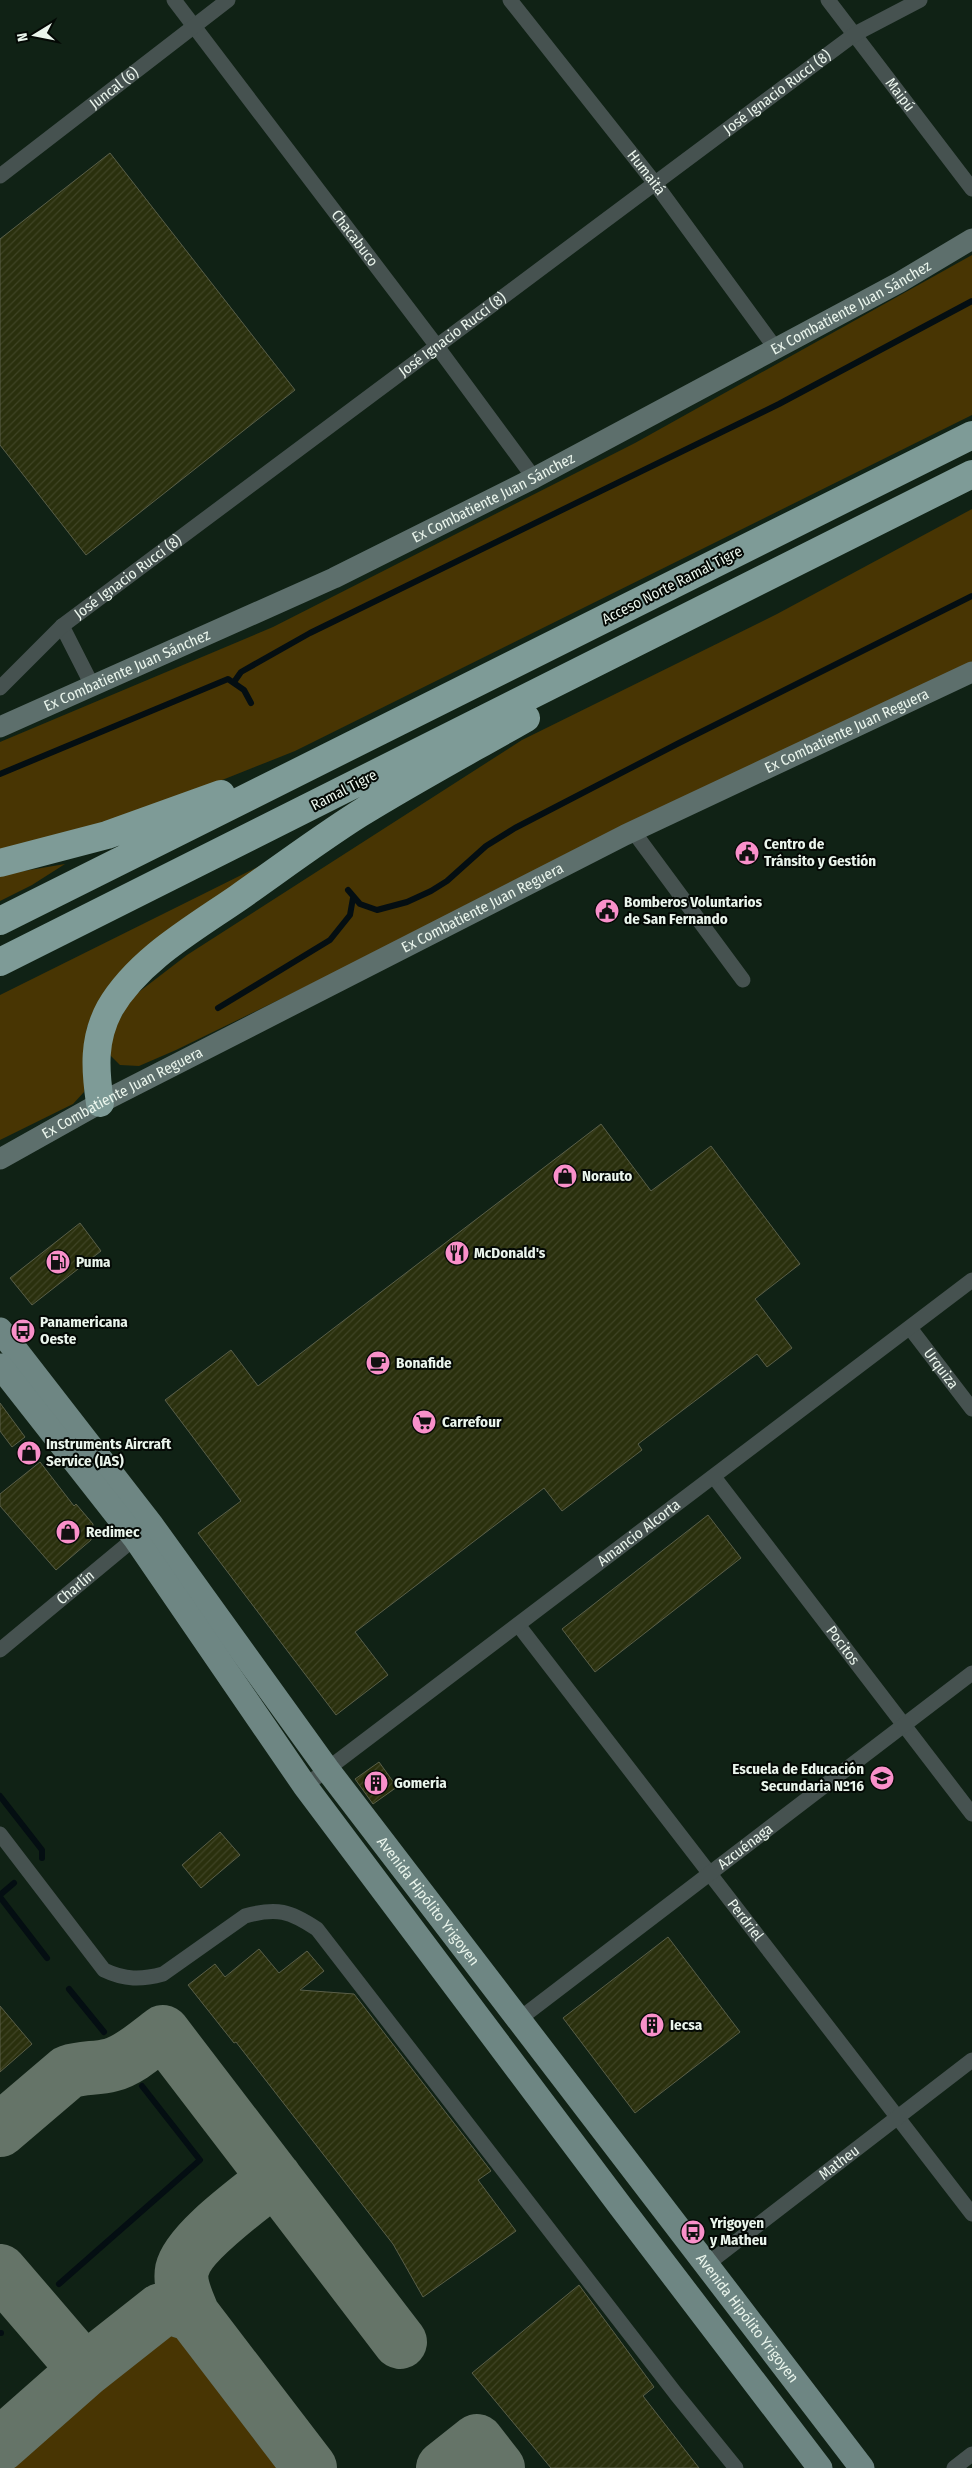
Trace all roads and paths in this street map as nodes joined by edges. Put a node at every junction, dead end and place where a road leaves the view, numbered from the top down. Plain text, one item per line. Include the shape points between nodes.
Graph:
1 (174, 0) edge
2 (228, 0) edge
3 (510, 0) edge
4 (828, 0) edge
5 (920, 0) edge
6 (194, 26) junction
7 (855, 34) junction
8 (0, 176) edge
9 (654, 182) junction
10 (972, 188) edge
11 (972, 239) edge
12 (436, 345) junction
13 (776, 349) junction
14 (972, 435) edge
15 (972, 474) edge
16 (534, 478) junction
17 (689, 617) junction
18 (62, 626) junction
19 (972, 672) edge
20 (93, 687) junction
21 (0, 688) edge
22 (0, 728) edge
23 (371, 736) junction
24 (633, 831) junction
25 (0, 863) edge
26 (0, 921) edge
27 (0, 962) edge
28 (743, 980) dead end
29 (100, 1103) junction
30 (0, 1159) edge
31 (972, 1280) edge
32 (910, 1328) junction
33 (0, 1330) edge
34 (0, 1366) edge
35 (972, 1409) edge
36 (714, 1477) junction
37 (143, 1532) junction
38 (519, 1626) junction
39 (0, 1650) edge
40 (972, 1673) edge
41 (904, 1725) junction
42 (327, 1769) junction
43 (306, 1786) junction
44 (972, 1814) edge
45 (0, 1834) edge
46 (710, 1873) junction
47 (518, 2020) junction
48 (972, 2060) edge
49 (898, 2117) junction
50 (646, 2187) junction
51 (621, 2207) junction
52 (972, 2214) edge
53 (706, 2265) junction
54 (972, 2454) edge
55 (736, 2468) edge
56 (820, 2468) edge
57 (862, 2468) edge
58 (954, 2468) edge

1 - 6 street, Chacabuco
2 - 6 street, Juncal (6)
3 - 9 street, Humaitá
4 - 7 street, Maipú
5 - 7 street, José Ignacio Rucci (8)
6 - 8 street, Juncal (6)
6 - 12 street, Chacabuco
7 - 9 street, José Ignacio Rucci (8)
7 - 10 street, Maipú
9 - 12 street, José Ignacio Rucci (8)
9 - 13 street, Humaitá
11 - 13 street, Ex Combatiente Juan Sánchez
12 - 16 street, Chacabuco
12 - 18 street, José Ignacio Rucci (8)
13 - 16 street, Ex Combatiente Juan Sánchez
14 - 23 highway, Acceso Norte Ramal Tigre
15 - 17 highway
16 - 20 street, Ex Combatiente Juan Sánchez via 334,578
17 - 27 highway, Ramal Tigre
17 - 29 highway via 582,688 358,815 164,950 122,989 102,1026 96,1046 95,1072
18 - 20 street
18 - 21 street, José Ignacio Rucci (8)
19 - 24 street, Ex Combatiente Juan Reguera
20 - 22 street, Ex Combatiente Juan Sánchez
23 - 25 highway via 107,835
23 - 26 highway
24 - 28 street
24 - 29 street, Ex Combatiente Juan Reguera
29 - 30 street, Ex Combatiente Juan Reguera
31 - 32 street, Amancio Alcorta
32 - 35 street, Urquiza
32 - 36 street, Amancio Alcorta
33 - 37 main road, Avenida Hipólito Yrigoyen
34 - 37 main road, Avenida Hipólito Yrigoyen
36 - 38 street, Amancio Alcorta
36 - 41 street, Pocitos
37 - 39 street, Charlín
37 - 42 main road, Avenida Hipólito Yrigoyen
37 - 43 main road, Avenida Hipólito Yrigoyen
38 - 42 street, Amancio Alcorta
38 - 46 street, Perdriel
40 - 41 street, Azcuénaga
41 - 44 street, Pocitos
41 - 46 street, Azcuénaga
42 - 43 street, Amancio Alcorta
42 - 47 main road, Avenida Hipólito Yrigoyen
43 - 51 main road, Avenida Hipólito Yrigoyen
45 - 55 street via 104,1970 117,1976 139,1978 163,1974 245,1916 260,1912 290,1913 317,1929
46 - 47 street, Azcuénaga
46 - 49 street, Perdriel
47 - 50 main road, Avenida Hipólito Yrigoyen
48 - 49 street, Matheu
49 - 52 street, Perdriel
49 - 53 street, Matheu
50 - 51 main road
50 - 53 main road, Avenida Hipólito Yrigoyen
51 - 56 main road, Avenida Hipólito Yrigoyen
53 - 57 main road, Avenida Hipólito Yrigoyen
54 - 58 street

